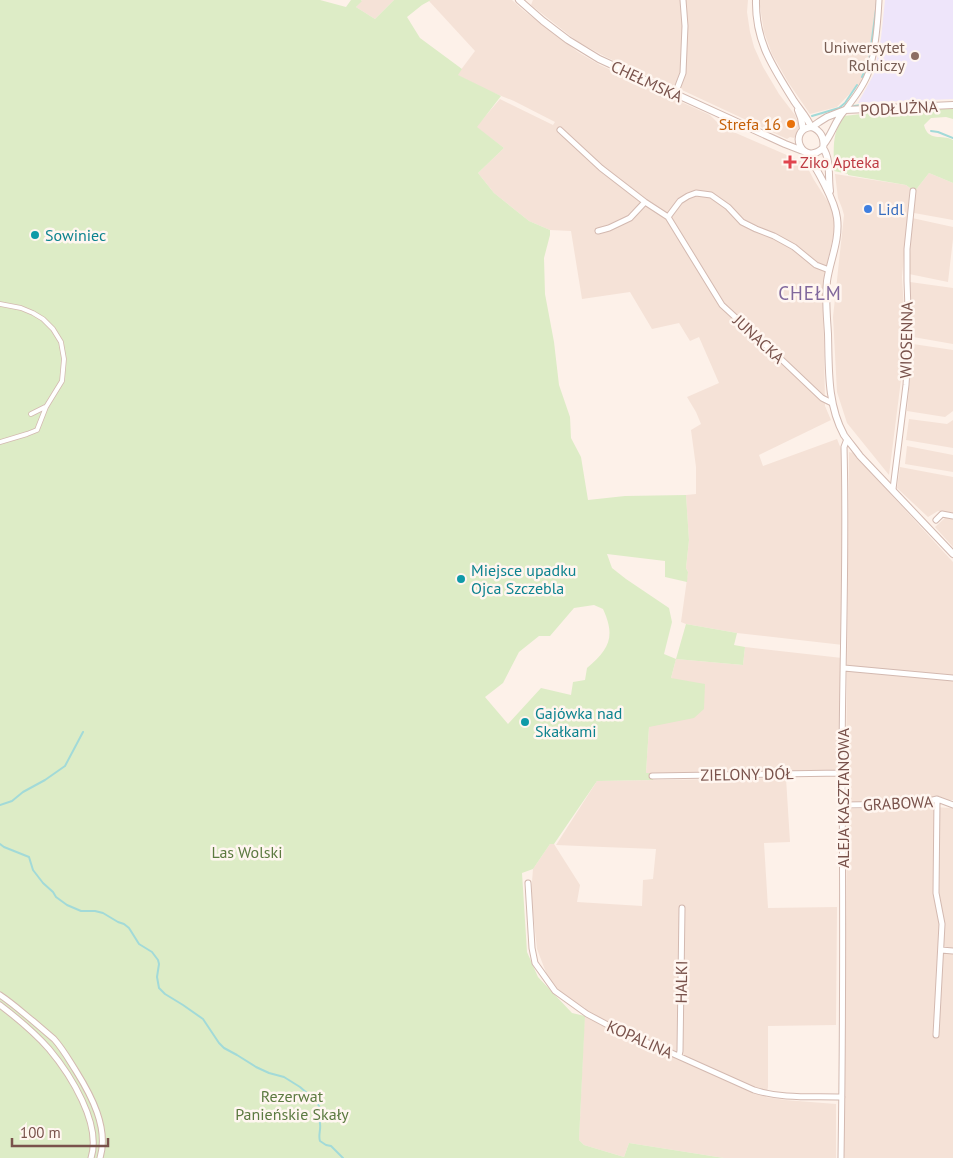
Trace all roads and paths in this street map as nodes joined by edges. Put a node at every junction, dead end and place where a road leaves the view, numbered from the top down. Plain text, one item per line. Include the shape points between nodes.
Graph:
1 (519, 0) edge
2 (683, 0) edge
3 (756, 0) edge
4 (879, 0) edge
5 (675, 94) junction
6 (796, 104) junction
7 (953, 105) edge
8 (845, 110) junction
9 (812, 127) junction
10 (803, 129) junction
11 (560, 130) dead end
12 (799, 136) junction
13 (785, 144) junction
14 (823, 146) junction
15 (805, 152) junction
16 (913, 191) dead end
17 (830, 197) junction
18 (645, 202) junction
19 (668, 217) junction
20 (598, 231) dead end
21 (829, 270) junction
22 (0, 304) edge
23 (832, 403) junction
24 (46, 406) junction
25 (31, 414) dead end
26 (847, 439) junction
27 (0, 442) edge
28 (893, 489) junction
29 (953, 516) edge
30 (936, 520) dead end
31 (953, 554) edge
32 (844, 668) junction
33 (953, 678) edge
34 (842, 773) junction
35 (652, 776) dead end
36 (937, 799) junction
37 (953, 804) edge
38 (843, 805) junction
39 (528, 883) dead end
40 (682, 908) dead end
41 (941, 950) junction
42 (953, 951) edge
43 (0, 995) edge
44 (0, 1005) edge
45 (936, 1035) dead end
46 (679, 1056) junction
47 (842, 1097) junction
48 (91, 1158) edge
49 (100, 1158) edge
50 (841, 1158) edge

1 - 5 street, CHEŁMSKA via 568,40 599,59
2 - 5 street via 683,73
3 - 6 street via 759,32 767,56
4 - 8 street via 869,72
5 - 13 street, CHEŁMSKA
6 - 9 street
6 - 10 street
7 - 8 street, PODŁUŻNA
8 - 9 street, PODŁUŻNA
8 - 14 street, PODŁUŻNA
9 - 10 street
9 - 14 street via 821,133
10 - 12 street
11 - 18 street, JUNACKA
12 - 13 street
12 - 15 street
13 - 15 street, CHEŁMSKA
14 - 15 street via 816,153
14 - 17 street
15 - 17 street
16 - 28 street, WIOSENNA via 906,281 909,338 906,385
17 - 21 street via 838,223
18 - 19 street, JUNACKA
18 - 20 street via 630,218
19 - 21 street via 688,196 696,193 711,195 742,222 794,246 816,265
19 - 23 street, JUNACKA via 722,305 822,398
21 - 23 street via 826,300
22 - 24 street via 21,308 43,319 61,342 64,360 62,381
23 - 26 street
24 - 25 street
24 - 27 street via 36,430
26 - 28 street
26 - 32 street, ALEJA KASZTANOWA via 844,448
28 - 31 street
29 - 30 street via 942,514
32 - 33 street
32 - 34 street, ALEJA KASZTANOWA
34 - 35 street, ZIELONY DÓŁ
34 - 38 street, ALEJA KASZTANOWA
36 - 37 street, GRABOWA
36 - 38 street, GRABOWA via 916,804
36 - 41 street via 936,893 942,924
38 - 47 street, ALEJA KASZTANOWA
39 - 46 street, KOPALINA via 535,963 556,991 587,1014 619,1031
40 - 46 street, HALKI
41 - 42 street
41 - 45 street
43 - 49 street via 54,1040 70,1062 96,1109 103,1146
44 - 48 street via 48,1048 80,1097 93,1138
46 - 47 street, KOPALINA via 762,1092
47 - 50 street, ALEJA KASZTANOWA

